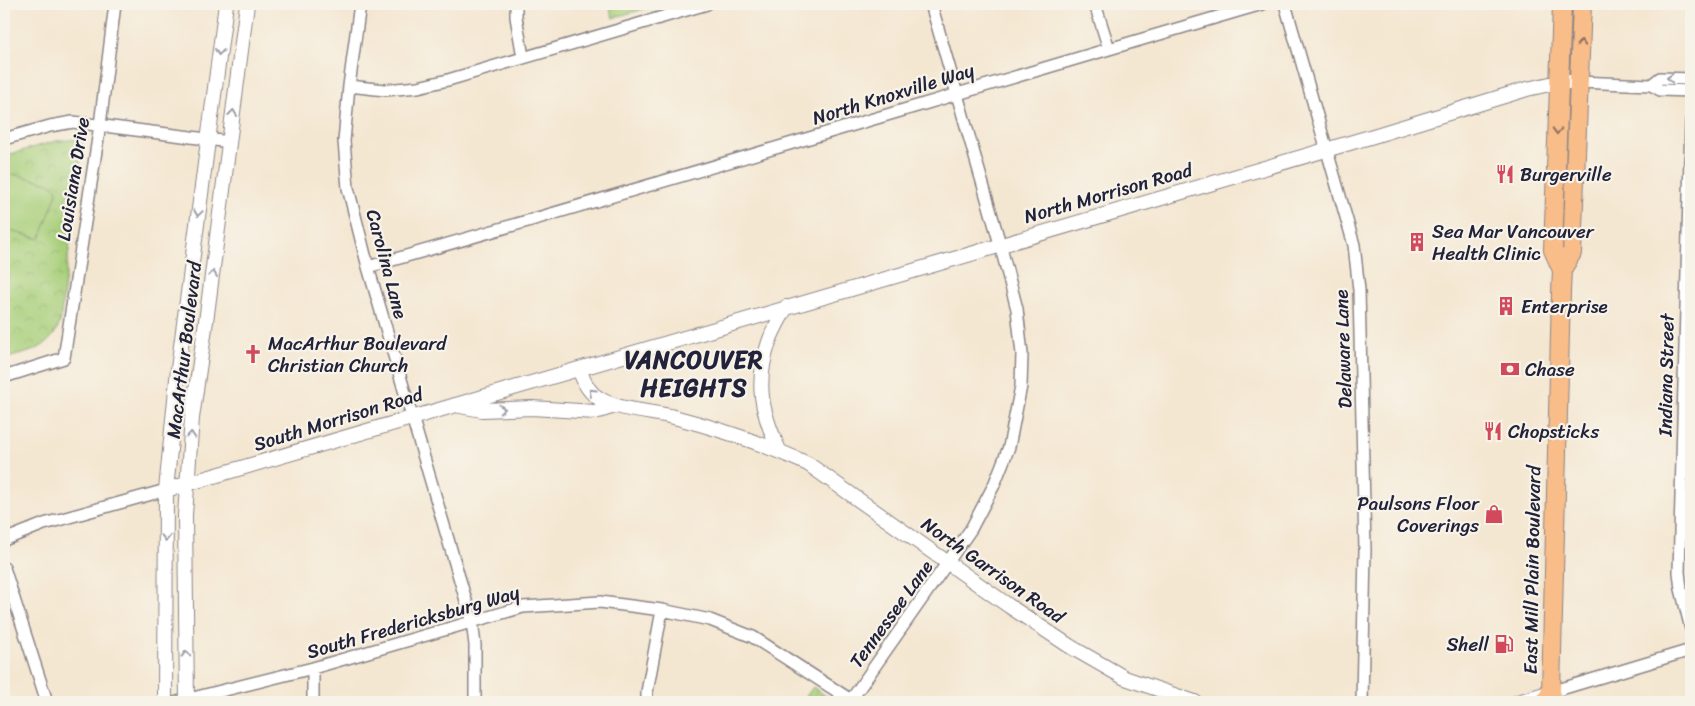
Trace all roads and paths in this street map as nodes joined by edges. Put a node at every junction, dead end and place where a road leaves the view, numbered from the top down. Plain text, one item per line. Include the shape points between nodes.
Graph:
1 (115, 4) edge
2 (226, 4) edge
3 (248, 4) edge
4 (360, 4) edge
5 (516, 4) edge
6 (707, 4) edge
7 (931, 4) edge
8 (1095, 4) edge
9 (1262, 4) edge
10 (1285, 4) edge
11 (1562, 4) edge
12 (1582, 4) edge
13 (1109, 49) junction
14 (523, 57) junction
15 (1691, 80) edge
16 (1559, 82) junction
17 (1578, 82) junction
18 (1652, 85) junction
19 (349, 86) junction
20 (1691, 91) edge
21 (956, 93) junction
22 (1691, 121) edge
23 (100, 125) junction
24 (4, 139) edge
25 (208, 140) junction
26 (230, 142) junction
27 (1328, 148) junction
28 (1689, 240) edge
29 (1000, 244) junction
30 (368, 267) junction
31 (1562, 270) junction
32 (786, 308) junction
33 (579, 369) junction
34 (4, 377) edge
35 (1687, 398) edge
36 (454, 404) junction
37 (616, 406) junction
38 (412, 416) junction
39 (779, 450) junction
40 (187, 483) junction
41 (166, 490) junction
42 (4, 540) edge
43 (949, 563) junction
44 (4, 568) edge
45 (1686, 587) edge
46 (662, 610) junction
47 (472, 621) junction
48 (1691, 629) edge
49 (1691, 650) edge
50 (313, 668) junction
51 (1551, 699) edge
52 (184, 701) edge
53 (852, 701) edge
54 (47, 702) edge
55 (165, 702) edge
56 (313, 702) edge
57 (475, 702) edge
58 (647, 702) edge
59 (1195, 702) edge
60 (1362, 702) edge
61 (1518, 702) edge

1 - 23 street, Louisiana Drive
2 -> 25 street, MacArthur Boulevard
26 -> 3 street, MacArthur Boulevard
4 - 19 street, Carolina Lane
5 - 14 street
6 - 14 street
7 - 21 street, Tennessee Lane
8 - 13 street
9 - 13 street, North Knoxville Way
10 - 27 street, Delaware Lane
11 - 16 main road, East Mill Plain Boulevard
17 -> 12 main road, East Mill Plain Boulevard
13 - 21 street, North Knoxville Way
14 - 19 street via 418,87 385,90
15 -> 18 street, North Morrison Road via 1660,78
16 - 17 street, North Morrison Road
16 - 27 street, North Morrison Road
16 -> 31 main road, East Mill Plain Boulevard via 1553,250
17 - 18 street, North Morrison Road
17 - 31 main road, East Mill Plain Boulevard via 1572,252
18 - 20 street, North Morrison Road via 1660,90
19 - 30 street, Carolina Lane via 344,141 348,188
21 - 29 street, Tennessee Lane
21 - 30 street, North Knoxville Way
22 - 28 street, Indiana Street
23 - 24 street via 73,122
23 - 25 street
23 - 34 street, Louisiana Drive via 64,358
25 - 26 street
25 -> 41 street, MacArthur Boulevard via 178,369
40 -> 26 street, MacArthur Boulevard via 192,418
27 - 29 street, North Morrison Road
27 - 60 street, Delaware Lane via 1354,245 1359,286 1365,550
28 - 35 street, Indiana Street
29 - 32 street, North Morrison Road
29 - 43 street, Tennessee Lane via 1017,309 1022,354 1021,386 1009,447 994,486
30 - 38 street, Carolina Lane
31 - 51 main road, East Mill Plain Boulevard
32 - 33 street, North Morrison Road
32 - 39 street via 769,341 761,370 761,399
33 - 36 street, South Morrison Road
37 -> 33 street via 600,400 587,389
35 - 45 street, Indiana Street via 1679,572
36 -> 37 street via 482,410 532,408 595,412
36 - 38 street, South Morrison Road
37 - 39 street, North Garrison Road via 694,422
38 - 40 street, South Morrison Road
38 - 47 street, Carolina Lane
39 - 43 street, North Garrison Road via 808,464
40 - 41 street, South Morrison Road
52 -> 40 street, MacArthur Boulevard
41 - 42 street via 44,524
41 -> 55 street, MacArthur Boulevard
43 - 53 street, Tennessee Lane
43 - 59 street, North Garrison Road via 1071,647 1125,678
44 - 54 street
45 - 48 street, Indiana Street
46 - 47 street, South Fredericksburg Way via 600,602 523,607
46 - 53 street, South Fredericksburg Way via 710,620 753,637
46 - 58 street
47 - 50 street, South Fredericksburg Way
47 - 57 street, Carolina Lane
49 - 51 street
50 - 52 street, South Fredericksburg Way
50 - 56 street
51 - 61 street

